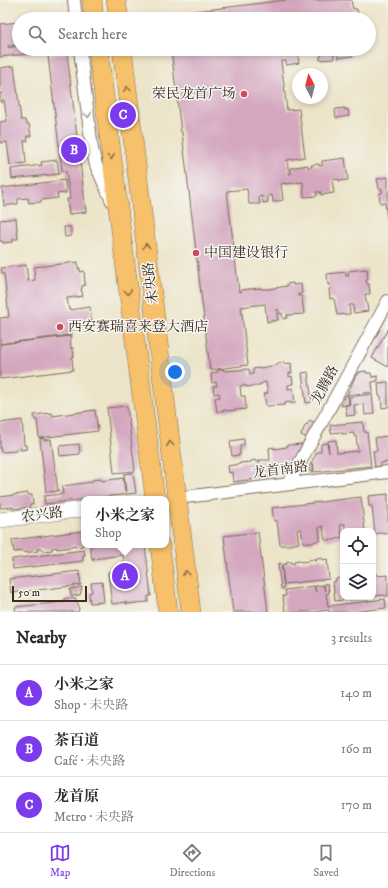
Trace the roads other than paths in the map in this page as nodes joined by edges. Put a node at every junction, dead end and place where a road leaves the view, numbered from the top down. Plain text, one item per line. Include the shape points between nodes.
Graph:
1 (74, 0) edge
2 (92, 0) edge
3 (116, 0) edge
4 (75, 12) edge
5 (93, 12) edge
6 (118, 12) edge
7 (81, 56) edge
8 (99, 56) edge
9 (123, 56) edge
10 (120, 225) junction
11 (388, 300) edge
12 (388, 472) edge
13 (288, 484) junction
14 (155, 496) edge
15 (171, 499) edge
16 (81, 509) edge
17 (0, 520) edge
18 (160, 548) edge
19 (168, 612) edge
20 (192, 612) edge

1 - 4 street
2 - 5 main road
3 - 6 main road
7 -> 10 street via 92,149
8 -> 10 main road, 未央路
15 -> 9 main road, 未央路
10 -> 14 main road, 未央路
11 - 13 street, 龙腾路
12 - 13 street, 龙首南路
13 - 15 street, 龙首南路
20 -> 15 main road, 未央路
16 - 17 street, 农兴路
18 - 19 main road

